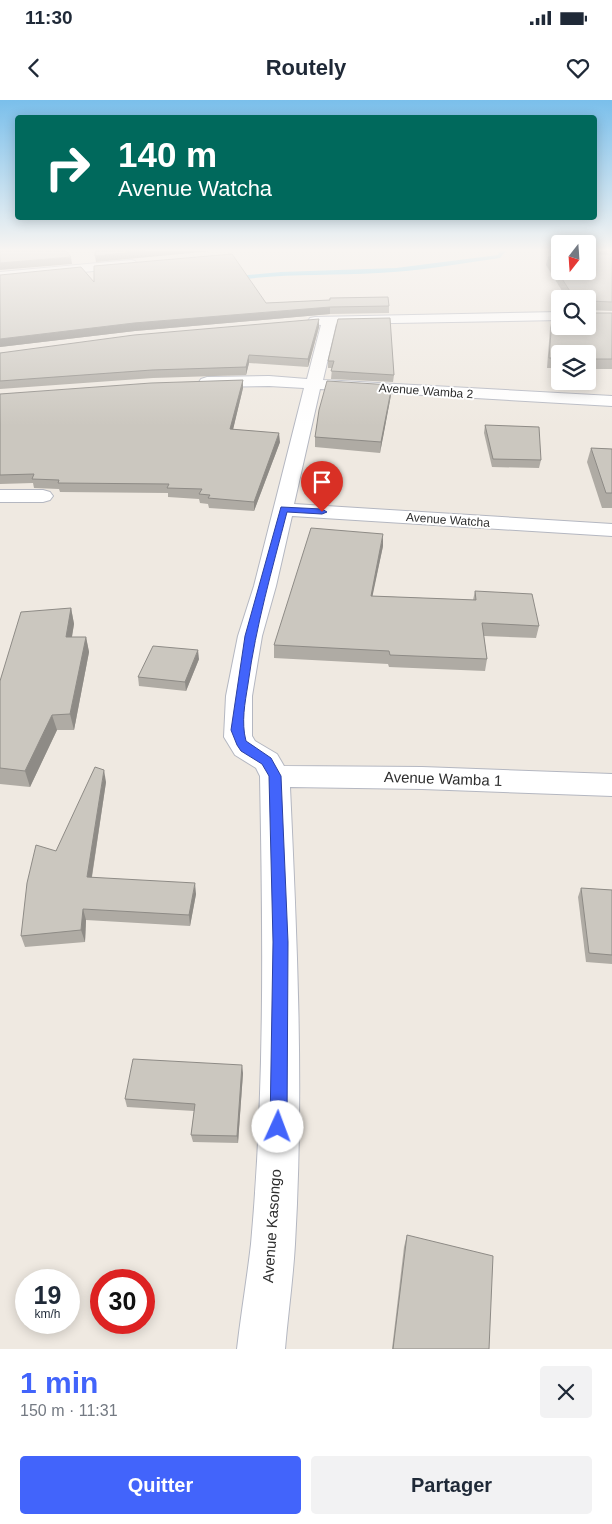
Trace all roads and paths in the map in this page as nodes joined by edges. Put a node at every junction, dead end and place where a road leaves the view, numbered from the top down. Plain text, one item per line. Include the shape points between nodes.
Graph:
1 (551, 316) edge
2 (330, 320) junction
3 (300, 322) edge
4 (191, 383) edge
5 (314, 384) junction
6 (612, 401) edge
7 (0, 496) edge
8 (43, 496) dead end
9 (284, 509) junction
10 (612, 530) edge
11 (275, 776) junction
12 (612, 785) edge
13 (261, 1349) edge

1 - 2 street
2 - 3 street
2 - 5 street
4 - 5 street, Avenue Wamba 2 via 269,381
5 - 6 street, Avenue Wamba 2
5 - 9 street
7 - 8 street
9 - 10 street, Avenue Watcha
9 - 11 street via 250,636 237,730 245,748 267,761
11 - 12 street, Avenue Wamba 1
11 - 13 street, Avenue Kasongo via 280,942 279,1110 274,1230

